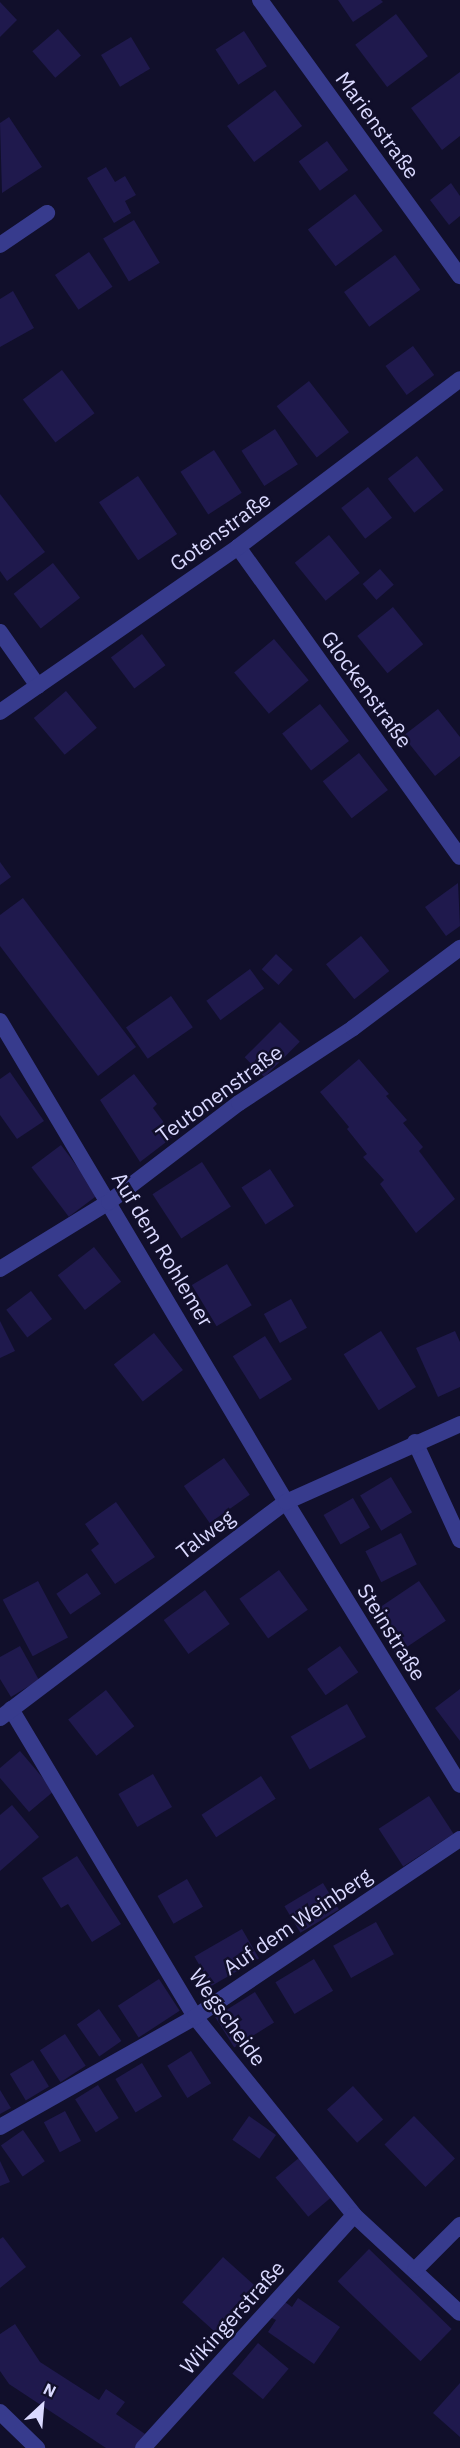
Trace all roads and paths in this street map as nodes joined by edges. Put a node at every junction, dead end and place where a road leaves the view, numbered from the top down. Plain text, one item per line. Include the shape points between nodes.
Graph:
1 (260, 0) edge
2 (47, 213) dead end
3 (0, 245) edge
4 (460, 276) edge
5 (460, 379) edge
6 (238, 547) junction
7 (0, 632) edge
8 (38, 686) junction
9 (0, 712) edge
10 (460, 857) edge
11 (460, 948) edge
12 (0, 1021) edge
13 (109, 1202) junction
14 (0, 1269) edge
15 (460, 1424) edge
16 (415, 1442) junction
17 (286, 1502) junction
18 (460, 1540) edge
19 (5, 1714) edge
20 (460, 1785) edge
21 (460, 1839) edge
22 (195, 2017) junction
23 (0, 2127) edge
24 (354, 2215) junction
25 (460, 2225) edge
26 (415, 2270) junction
27 (460, 2313) edge
28 (0, 2412) edge
29 (37, 2448) edge
30 (143, 2448) edge

1 - 4 street, Marienstraße
2 - 3 street
5 - 6 street, Gotenstraße
6 - 8 street, Gotenstraße
6 - 10 street, Glockenstraße
7 - 8 street
8 - 9 street, Gotenstraße
11 - 13 street, Teutonenstraße via 353,1028 239,1103
12 - 13 street, Auf dem Rohlemer
13 - 14 street, Teutonenstraße
13 - 17 street, Auf dem Rohlemer
15 - 16 street, Talweg
16 - 17 street, Talweg
16 - 18 street
17 - 19 street, Talweg
17 - 20 street, Steinstraße
19 - 22 street, Wegscheide
21 - 22 street, Auf dem Weinberg
22 - 23 street, Auf dem Weinberg
22 - 24 street, Wegscheide
24 - 26 street, Wegscheide
24 - 30 street, Wikingerstraße
25 - 26 street
26 - 27 street, Wegscheide
28 - 29 street

